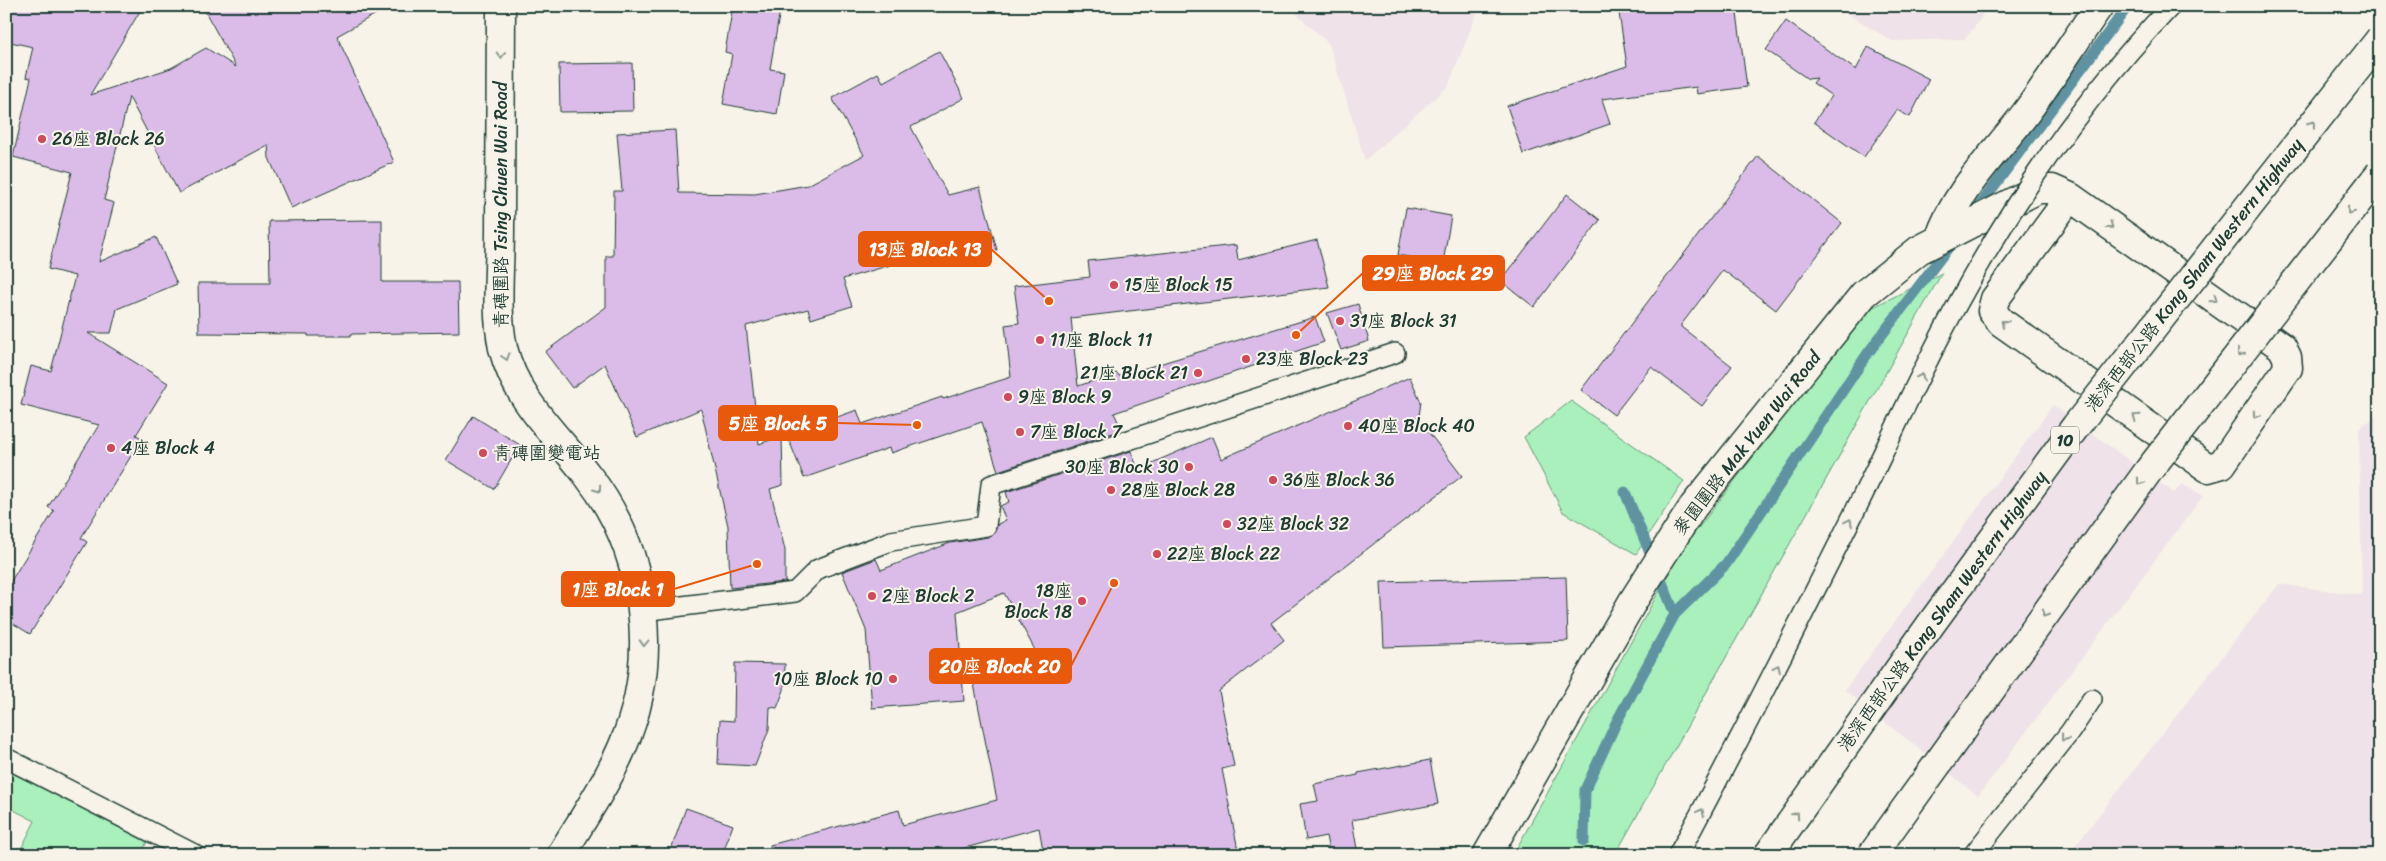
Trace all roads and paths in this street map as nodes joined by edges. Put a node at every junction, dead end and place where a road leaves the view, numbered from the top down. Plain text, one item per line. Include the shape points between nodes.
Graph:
1 (501, 6) edge
2 (2098, 6) edge
3 (2171, 6) edge
4 (2380, 39) edge
5 (2380, 173) edge
6 (2070, 197) junction
7 (1939, 240) junction
8 (1395, 353) dead end
9 (642, 611) junction
10 (2092, 699) dead end
11 (6, 758) edge
12 (196, 855) edge
13 (562, 855) edge
14 (1487, 855) edge
15 (1678, 855) edge
16 (1768, 855) edge
17 (1872, 855) edge
18 (1973, 855) edge

1 -> 9 main road, 青磚圍路 Tsing Chuen Wai Road via 499,298 504,349 510,369 529,405 589,477 613,514 633,561
2 - 7 main road via 2025,113 1946,218
15 -> 3 lane, bridge via 1760,702 1958,303 2052,151 2092,97
16 -> 4 main road, 港深西部公路 Kong Sham Western Highway / 10, bridge via 1930,624 2076,426
5 -> 17 main road, bridge via 2149,470
6 -> 6 main road, 麥園圍路 Mak Yuen Wai Road via 2282,347 2288,368 2222,464 2208,468 2001,322 1992,311 1995,299
6 - 7 main road, 麥園圍路 Mak Yuen Wai Road via 2052,189 2038,189
7 - 14 main road, 麥園圍路 Mak Yuen Wai Road via 1902,262 1864,294 1693,507 1614,633
8 - 9 lane via 991,485 986,526 891,540 818,569 795,592
9 -> 13 main road, 青磚圍路 Tsing Chuen Wai Road via 641,679 630,726 612,768
10 -> 18 lane via 2070,732
11 - 12 lane

